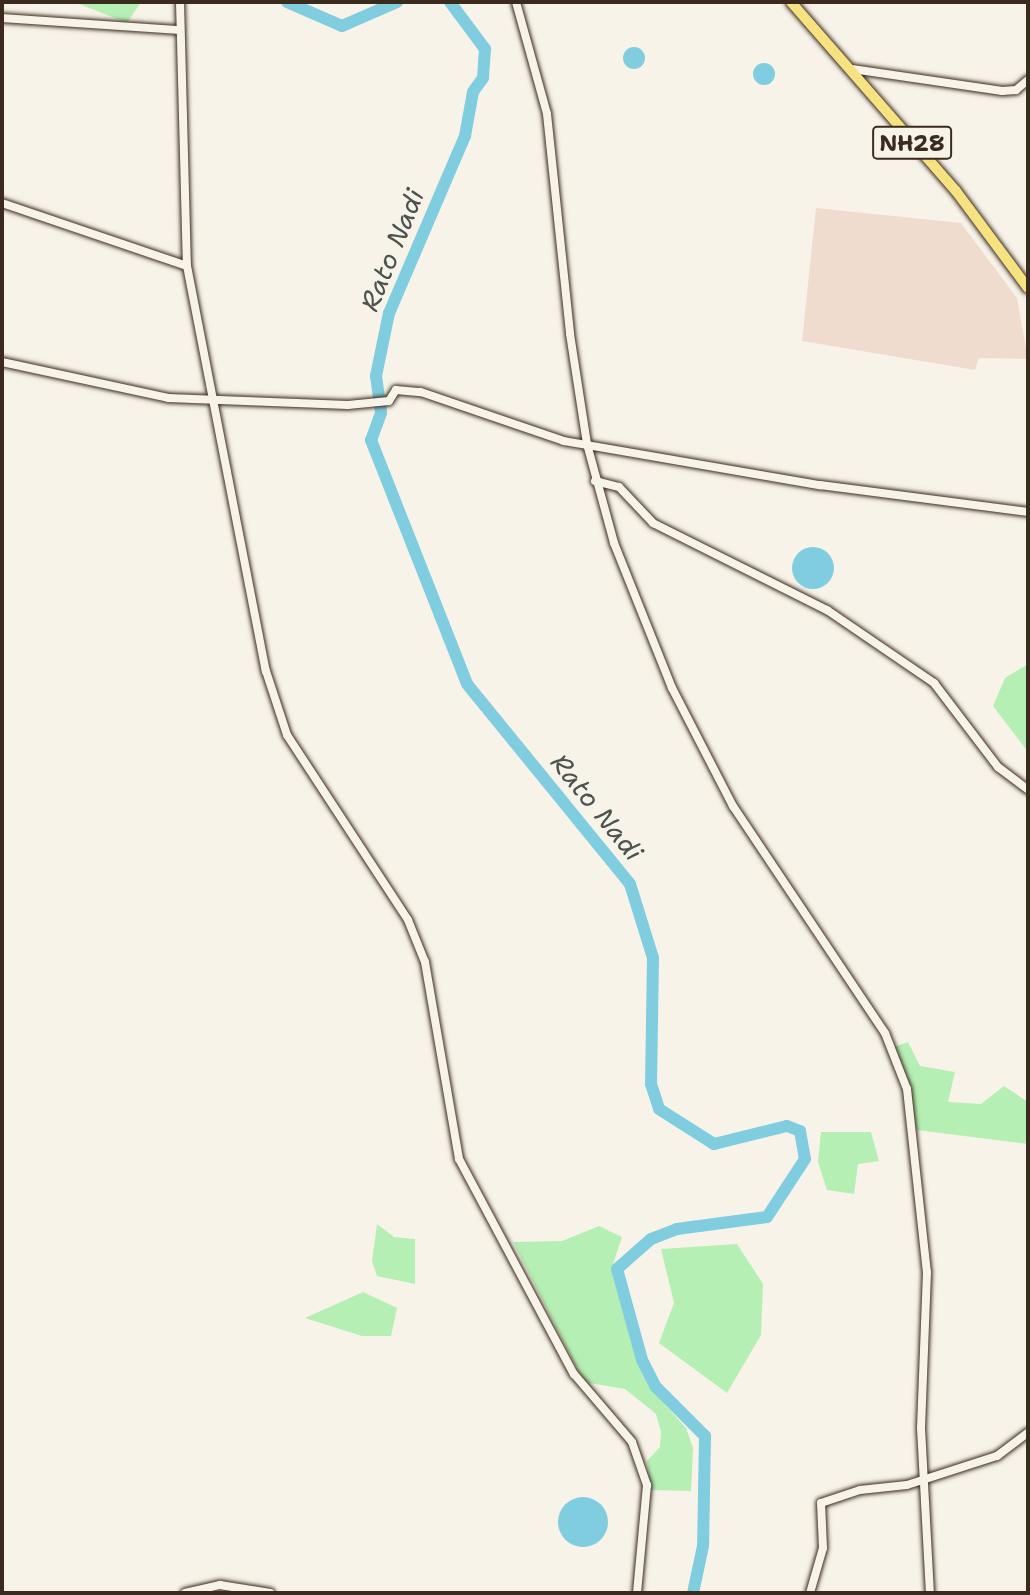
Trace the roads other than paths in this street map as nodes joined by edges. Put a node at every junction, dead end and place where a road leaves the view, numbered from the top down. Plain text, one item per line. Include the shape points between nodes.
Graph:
1 (180, 2) edge
2 (516, 2) edge
3 (791, 2) edge
4 (2, 18) edge
5 (180, 30) junction
6 (852, 69) junction
7 (1028, 80) edge
8 (2, 204) edge
9 (187, 266) junction
10 (1028, 288) edge
11 (2, 362) edge
12 (211, 400) junction
13 (587, 444) junction
14 (595, 481) junction
15 (1028, 512) edge
16 (1028, 790) edge
17 (1028, 1433) edge
18 (923, 1479) junction
19 (185, 1593) edge
20 (270, 1593) edge
21 (637, 1593) edge
22 (810, 1593) edge
23 (930, 1593) edge

1 - 5 street
2 - 13 street via 547,114
3 - 6 main road, NH28
4 - 5 street
5 - 9 street
6 - 7 street via 1002,91
6 - 10 main road, NH28
8 - 9 street
9 - 12 street
11 - 12 street via 73,381
12 - 13 street via 363,403 388,401 396,390 421,392 456,409
12 - 21 street via 266,671 287,735 408,920 421,952 459,1159 574,1374 632,1442 647,1485
13 - 14 street
13 - 15 street via 820,485
14 - 16 street via 623,490 653,523 827,610 934,682 998,767
14 - 18 street via 678,700 754,843 885,1033 901,1071 913,1123 927,1272
17 - 18 street via 997,1456
18 - 22 street via 821,1503 823,1548
18 - 23 street
19 - 20 street via 220,1586

